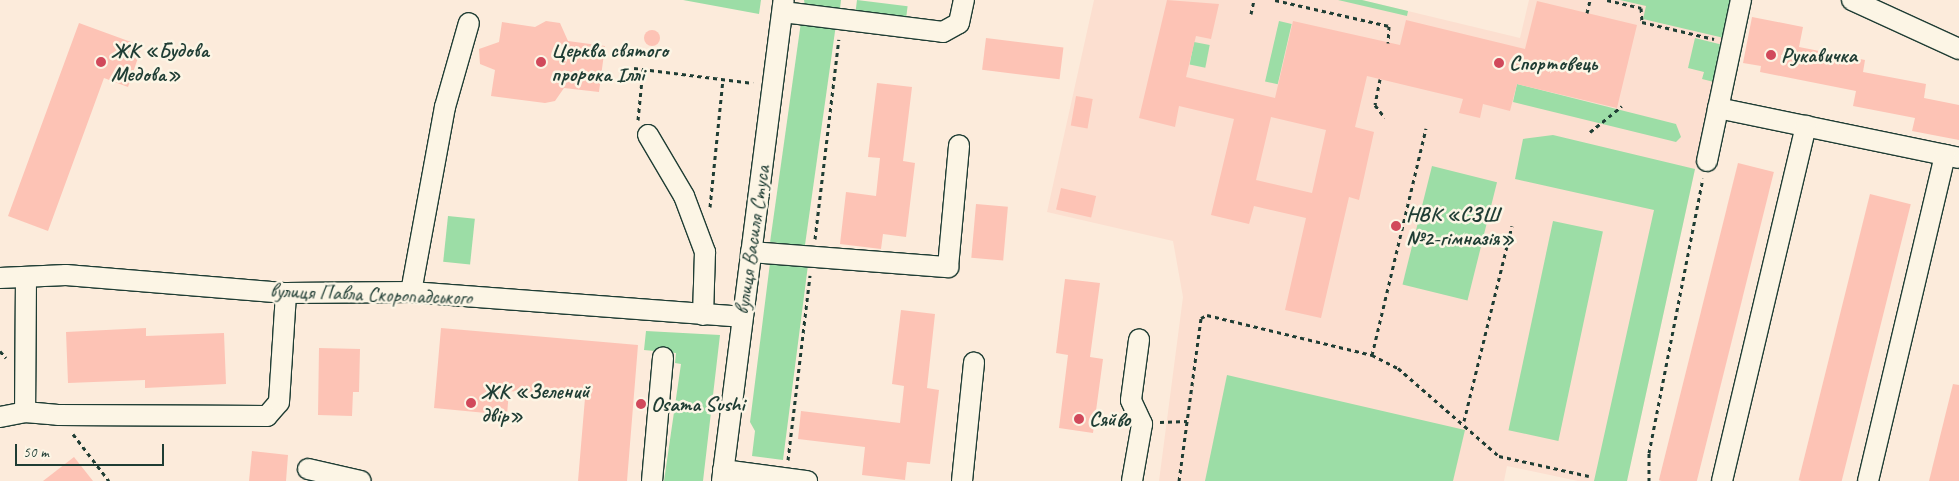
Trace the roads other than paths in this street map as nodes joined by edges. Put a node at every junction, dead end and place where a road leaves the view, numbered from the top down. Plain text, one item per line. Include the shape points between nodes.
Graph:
1 (964, 0) edge
2 (1741, 0) edge
3 (1852, 0) edge
4 (784, 6) edge
5 (469, 23) dead end
6 (1959, 49) edge
7 (1718, 108) junction
8 (1806, 126) junction
9 (643, 128) road end
10 (959, 145) dead end
11 (1952, 156) edge
12 (1707, 161) road end
13 (750, 252) junction
14 (26, 277) junction
15 (0, 278) edge
16 (411, 292) junction
17 (286, 293) junction
18 (703, 315) junction
19 (741, 317) junction
20 (1139, 340) dead end
21 (663, 357) dead end
22 (974, 363) dead end
23 (25, 412) junction
24 (0, 417) edge
25 (308, 469) dead end
26 (722, 475) edge
27 (361, 481) edge
28 (652, 481) edge
29 (807, 481) edge
30 (962, 481) edge
31 (1132, 481) edge
32 (1722, 481) edge
33 (1868, 481) edge

1 - 4 street via 959,23 943,32
2 - 7 street
3 - 6 street
4 - 13 street, вулиця Василя Стуса
5 - 16 street via 445,107
7 - 8 street
7 - 12 street
8 - 11 street
8 - 32 street
9 - 18 street via 684,196 705,252
10 - 13 street via 948,267
11 - 33 street
13 - 19 street, вулиця Василя Стуса
14 - 15 street, вулиця Павла Скоропадського
14 - 17 street, вулиця Павла Скоропадського via 66,275
14 - 23 street
16 - 17 street, вулиця Павла Скоропадського
16 - 18 street, вулиця Павла Скоропадського
17 - 23 street via 279,402 268,416
18 - 19 street, вулиця Павла Скоропадського
19 - 26 street, вулиця Василя Стуса
20 - 31 street via 1131,400 1142,424
21 - 28 street
22 - 30 street
23 - 24 street
25 - 27 street
26 - 29 street

